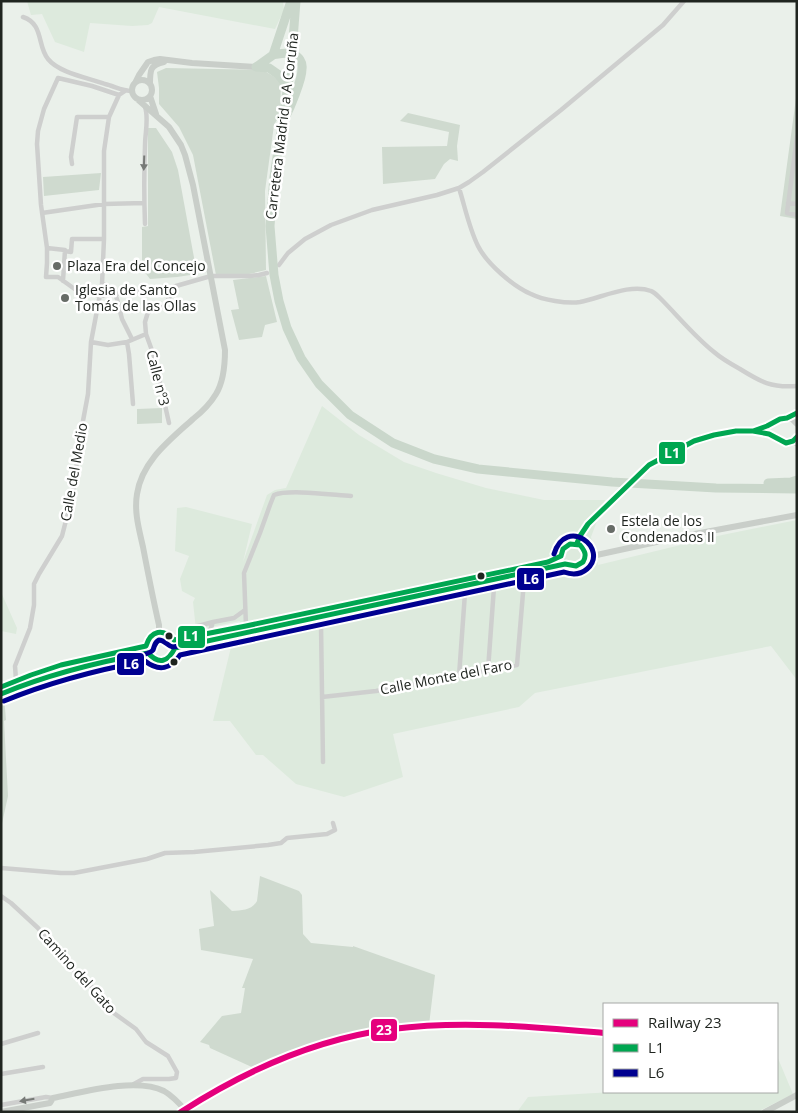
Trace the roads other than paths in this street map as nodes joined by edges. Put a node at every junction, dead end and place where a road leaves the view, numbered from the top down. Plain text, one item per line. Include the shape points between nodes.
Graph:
1 (291, 1) edge
2 (296, 1) edge
3 (684, 1) edge
4 (23, 17) dead end
5 (292, 53) junction
6 (273, 55) junction
7 (168, 61) junction
8 (290, 65) junction
9 (256, 67) junction
10 (269, 68) junction
11 (136, 81) junction
12 (150, 84) junction
13 (287, 86) junction
14 (128, 91) junction
15 (119, 95) junction
16 (150, 96) junction
17 (136, 98) junction
18 (144, 107) junction
19 (155, 113) junction
20 (109, 117) junction
21 (147, 122) junction
22 (281, 128) junction
23 (797, 137) edge
24 (796, 149) edge
25 (72, 164) dead end
26 (459, 188) junction
27 (788, 203) junction
28 (104, 204) junction
29 (144, 204) junction
30 (797, 204) edge
31 (42, 213) junction
32 (797, 214) edge
33 (145, 224) dead end
34 (104, 239) junction
35 (47, 248) junction
36 (65, 251) junction
37 (278, 265) dead end
38 (267, 273) dead end
39 (211, 276) junction
40 (63, 281) junction
41 (102, 284) junction
42 (174, 287) junction
43 (114, 295) junction
44 (100, 296) junction
45 (146, 334) junction
46 (132, 339) junction
47 (91, 342) junction
48 (127, 342) junction
49 (797, 386) edge
50 (133, 404) dead end
51 (797, 413) edge
52 (787, 418) junction
53 (777, 422) junction
54 (169, 423) dead end
55 (797, 424) edge
56 (753, 431) junction
57 (776, 438) junction
58 (796, 440) edge
59 (797, 480) edge
60 (695, 487) junction
61 (797, 489) edge
62 (351, 496) dead end
63 (797, 514) edge
64 (577, 544) junction
65 (561, 556) junction
66 (586, 556) junction
67 (565, 564) junction
68 (576, 567) junction
69 (524, 581) junction
70 (494, 587) junction
71 (465, 593) junction
72 (245, 610) junction
73 (234, 618) junction
74 (213, 622) junction
75 (245, 623) junction
76 (321, 624) junction
77 (198, 626) dead end
78 (299, 627) dead end
79 (159, 632) junction
80 (208, 633) junction
81 (174, 640) junction
82 (175, 648) junction
83 (147, 649) junction
84 (488, 670) junction
85 (459, 676) junction
86 (17, 683) junction
87 (1, 687) edge
88 (1, 694) edge
89 (322, 697) junction
90 (323, 762) dead end
91 (333, 823) dead end
92 (1, 868) edge
93 (1, 896) edge
94 (38, 1033) dead end
95 (1, 1044) edge
96 (43, 1067) dead end
97 (1, 1074) edge
98 (130, 1086) junction
99 (797, 1095) edge
100 (54, 1098) junction
101 (1, 1105) edge
102 (2, 1111) edge
103 (187, 1112) edge
104 (765, 1112) edge

1 - 6 highway
2 - 5 highway, Carretera Madrid a A Coruña
3 - 26 street via 663,25 561,110
4 - 14 street via 36,27 44,54 52,64 77,76
5 - 6 highway
5 - 8 highway, Carretera Madrid a A Coruña
5 - 22 highway via 298,56 302,72
6 - 9 highway
7 - 9 main road
7 - 11 main road via 148,62
7 - 12 main road via 153,66
8 - 10 highway
8 - 13 highway, Carretera Madrid a A Coruña
9 - 10 highway
10 - 13 highway
11 - 12 main road via 145,80
11 - 14 main road
12 - 16 main road
13 - 22 highway, Carretera Madrid a A Coruña
14 - 15 street
14 - 17 main road
15 - 20 street, Calle del Medio
15 - 31 street via 58,78 38,131
16 - 17 main road via 144,100
16 - 19 main road
17 - 18 main road
18 - 19 main road
18 - 21 street
19 - 21 street
19 - 21 street via 148,116
19 - 39 main road via 181,145 189,168
20 - 25 street via 77,117
20 - 28 street, Calle del Medio via 104,150
21 -> 29 street
22 - 60 highway, Carretera Madrid a A Coruña via 270,226 279,300 301,358 319,384 350,415 393,442 434,459 478,469
23 - 24 street
24 - 27 street
26 - 37 street via 372,210 331,225 305,239
26 - 49 street via 479,248 513,283 532,294 569,303 636,289 653,292 716,354 751,377 763,383
27 - 30 street
27 - 32 street via 787,213
28 - 29 street
28 - 31 street
28 - 34 street, Calle del Medio
29 - 33 street
31 - 35 street
34 - 36 street via 72,239 71,252
34 - 41 street, Calle del Medio
35 - 36 street
35 - 40 street via 46,277
36 - 40 street
38 - 39 street
39 - 42 street
39 - 79 main road via 225,350 222,379 207,406 160,450 148,466 137,492 136,514
40 - 44 street via 76,290
41 - 43 street
41 - 44 street, Calle del Medio
42 - 43 street
42 - 45 street via 164,306 148,312
43 - 44 street
43 - 46 street
44 - 47 street, Calle del Medio
45 - 46 street
45 - 54 street, Calle nº3
46 - 48 street
47 - 48 street via 108,345
47 - 86 street, Calle del Medio via 88,394 73,493 62,536 34,584 30,628 15,666
48 - 50 street
51 - 52 street
52 - 53 main road
52 - 55 main road
53 - 56 main road
53 - 57 main road via 774,428
56 - 57 main road
56 - 64 main road via 714,435 694,441 649,465 588,524
57 - 58 main road via 786,443
59 - 60 highway
60 - 61 highway, Carretera Madrid a A Coruña
62 - 72 street via 290,492 274,495 244,572
63 - 66 main road
64 - 65 main road via 565,546
64 - 66 main road
65 - 67 main road
65 - 75 main road via 548,562
66 - 68 main road
67 - 68 main road
67 - 82 main road
68 - 69 street
69 - 70 street
69 - 84 street, Calle Monte del Faro via 518,665
70 - 71 street
70 - 84 street
71 - 76 street
71 - 85 street
72 - 73 street
72 - 75 street
73 - 74 street
73 - 75 street via 243,619
74 - 77 street
74 - 80 street
75 - 80 main road
76 - 78 street
76 - 89 street
79 - 81 main road via 169,634
79 - 83 main road via 150,636
80 - 81 main road
81 - 82 main road
82 - 83 main road via 172,655 164,660 150,656
83 - 86 main road via 51,668
84 - 85 street, Calle Monte del Faro
85 - 89 street, Calle Monte del Faro
86 - 87 main road
86 - 88 main road
89 - 90 street
91 - 92 street via 335,830 327,834 287,838 268,845 165,853 74,873
93 - 98 street, Camino del Gato via 38,928 69,966 104,998 111,1011 136,1029 146,1042 168,1056 177,1072 176,1078 170,1080 144,1079
94 - 95 street
96 - 97 street
98 - 100 main road
98 - 103 main road via 163,1090
99 - 104 main road
100 -> 101 street
100 - 102 main road via 50,1103
101 - 102 street

